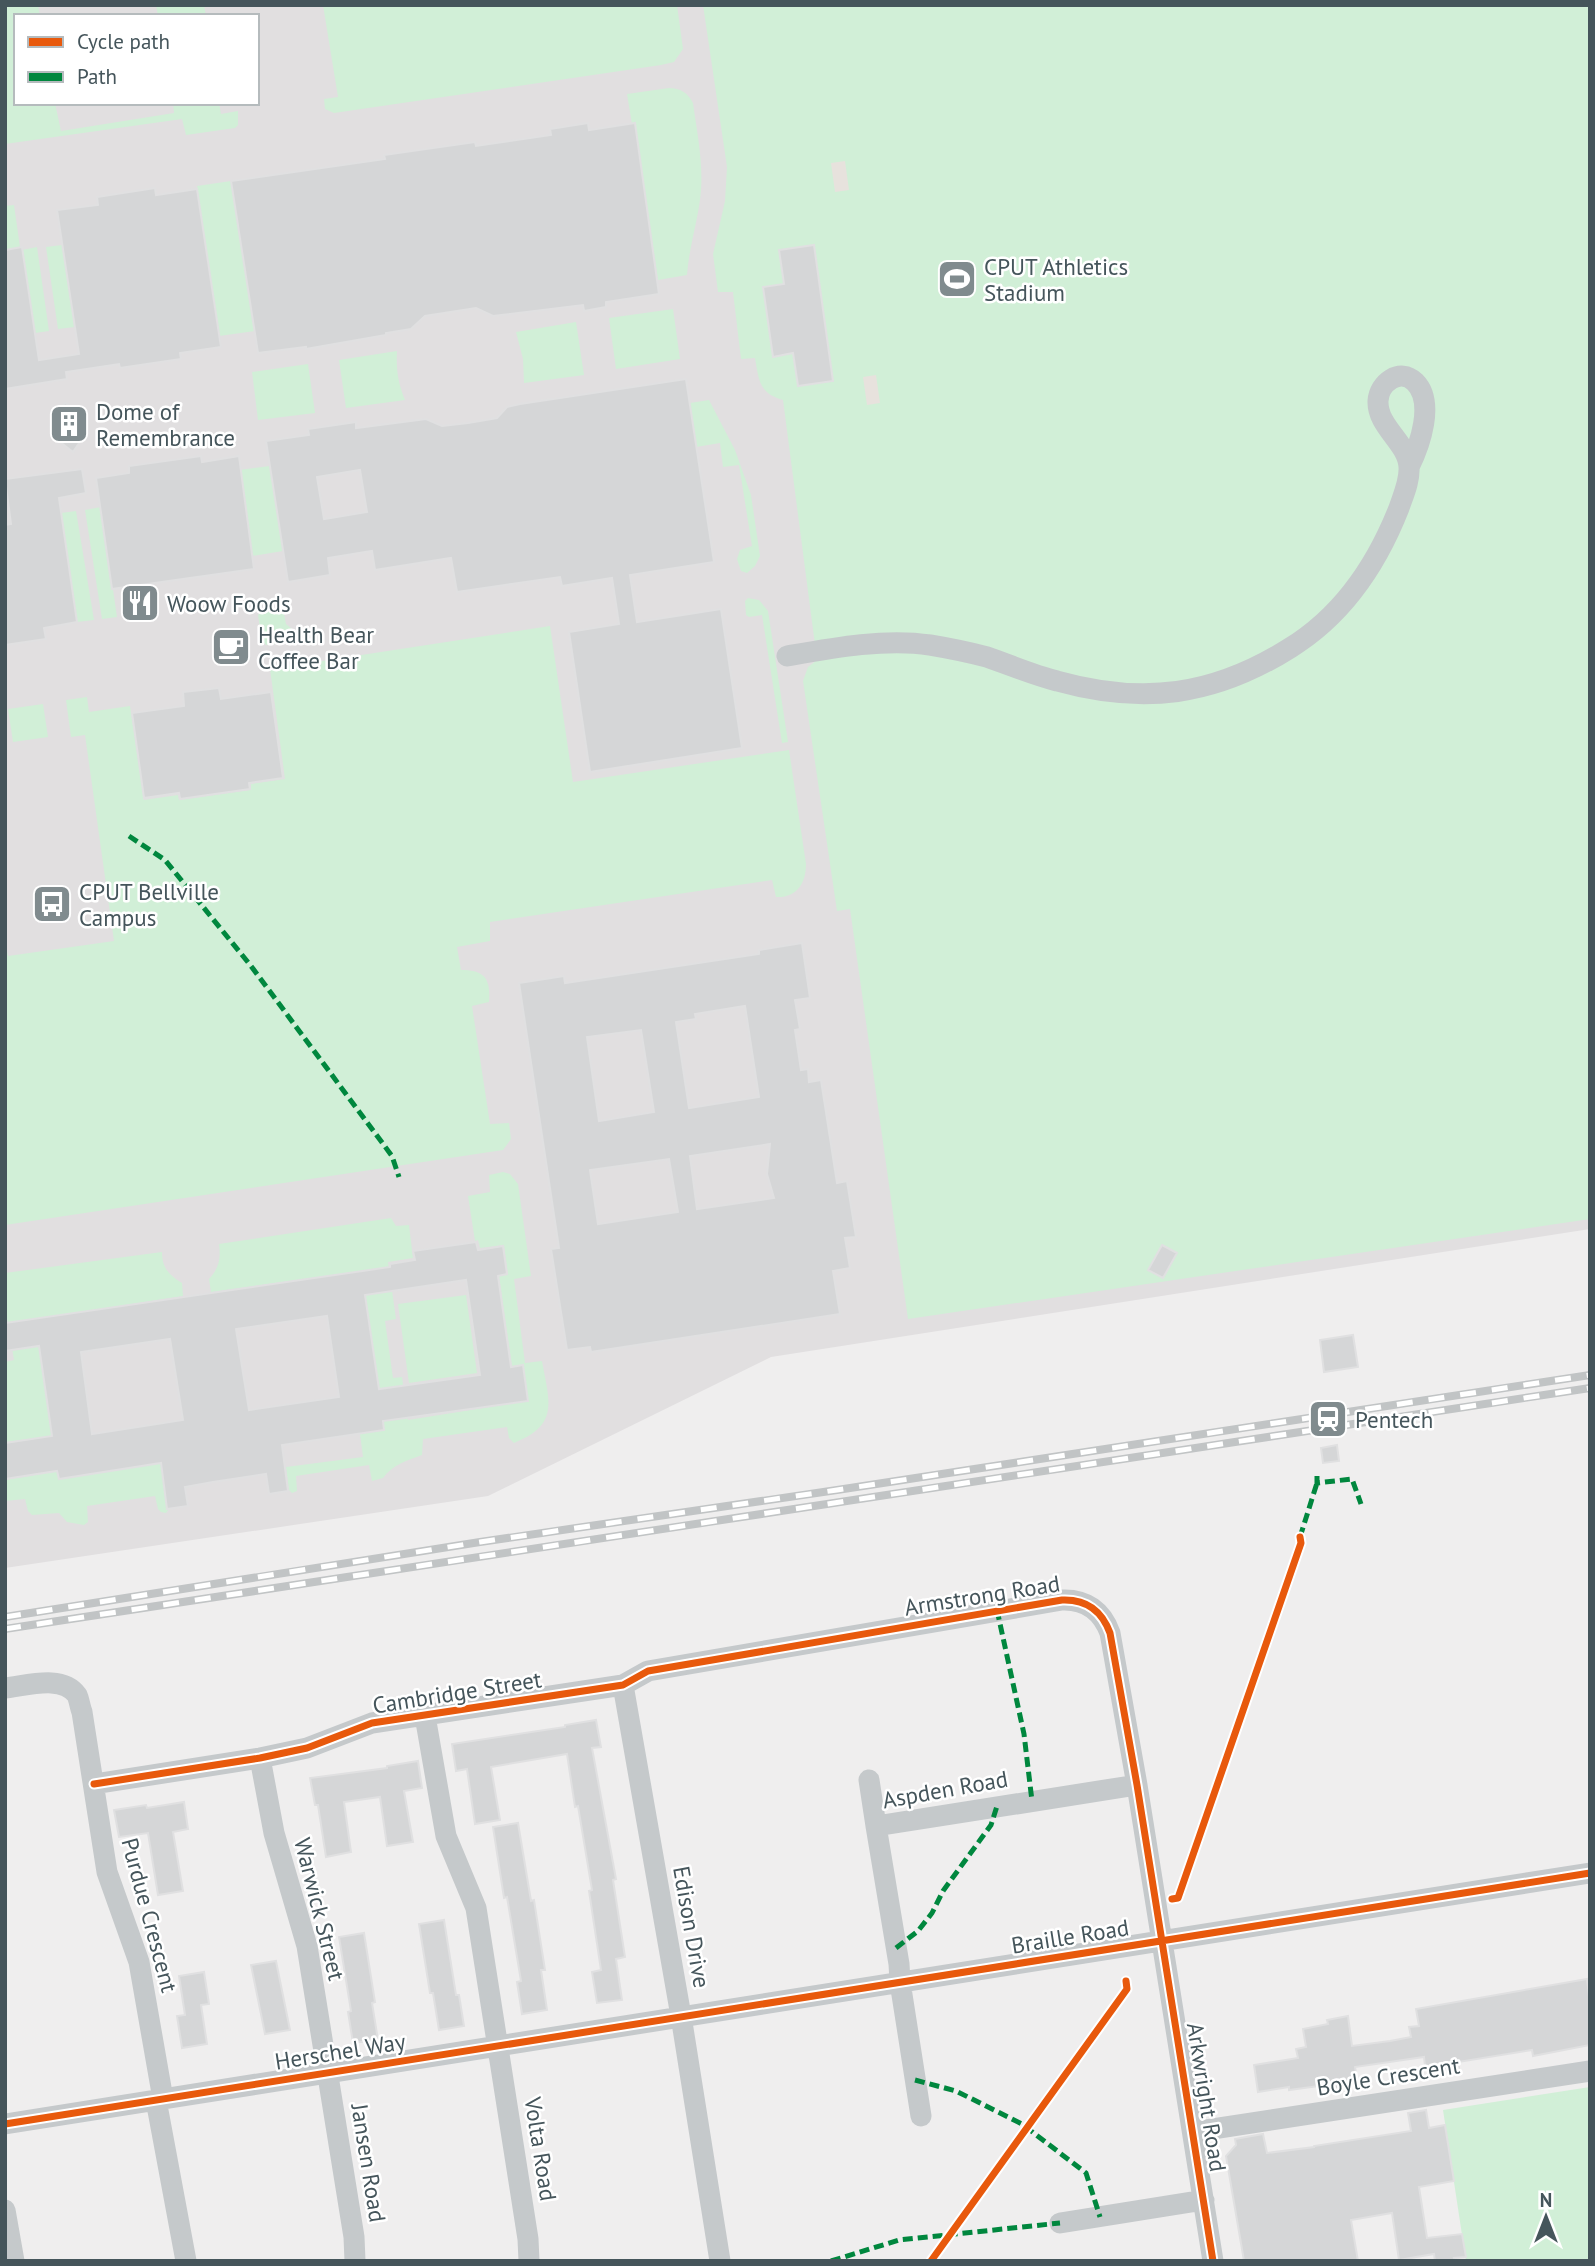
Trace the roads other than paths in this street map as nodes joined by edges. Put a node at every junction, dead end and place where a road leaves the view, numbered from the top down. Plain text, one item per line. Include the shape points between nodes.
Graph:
1 (1409, 467) dead end
2 (787, 656) dead end
3 (623, 1685) junction
4 (5, 1688) edge
5 (425, 1716) junction
6 (260, 1758) junction
7 (869, 1780) dead end
8 (94, 1784) junction
9 (1137, 1785) junction
10 (876, 1826) junction
11 (1590, 1873) edge
12 (1161, 1941) junction
13 (900, 1982) junction
14 (681, 2016) junction
15 (498, 2046) junction
16 (1590, 2071) edge
17 (328, 2073) junction
18 (159, 2100) junction
19 (921, 2116) dead end
20 (5, 2124) edge
21 (1194, 2132) junction
22 (1204, 2200) junction
23 (5, 2210) edge
24 (1060, 2223) dead end
25 (13, 2261) edge
26 (186, 2261) edge
27 (355, 2261) edge
28 (529, 2261) edge
29 (720, 2261) edge
30 (1213, 2261) edge

1 - 2 street via 1403,496 1378,552 1353,592 1322,626 1261,664 1207,686 1159,695 1119,694 926,644 873,644
3 - 5 street, Cambridge Street
3 - 9 street, Armstrong Road via 648,1671 1071,1599 1095,1609 1107,1624
3 - 14 street, Edison Drive
4 - 8 street, Purdue Crescent via 50,1682 65,1685 76,1695
5 - 6 street, Cambridge Street via 372,1723 307,1748
5 - 15 street, Volta Road via 446,1836 476,1908
6 - 8 street, Cambridge Street
6 - 17 street, Warwick Street via 274,1833 307,1946
7 - 10 street
8 - 18 street, Purdue Crescent via 107,1872 139,1962
9 - 10 street, Aspden Road
9 - 12 street, Armstrong Road
10 - 13 street, Aspden Road
11 - 12 street, Braille Road
12 - 13 street, Braille Road
12 - 21 street, Arkwright Road
13 - 14 street, Braille Road
13 - 19 street, Aspden Road
14 - 15 street, Herschel Way
14 - 29 street, Edison Drive
15 - 17 street, Herschel Way
15 - 28 street, Volta Road
16 - 21 street, Boyle Crescent
17 - 18 street, Herschel Way
17 - 27 street, Jansen Road
18 - 20 street, Herschel Way
18 - 26 street, Purdue Crescent
21 - 22 street, Arkwright Road
22 - 24 street
22 - 30 street, Arkwright Road
23 - 25 street

